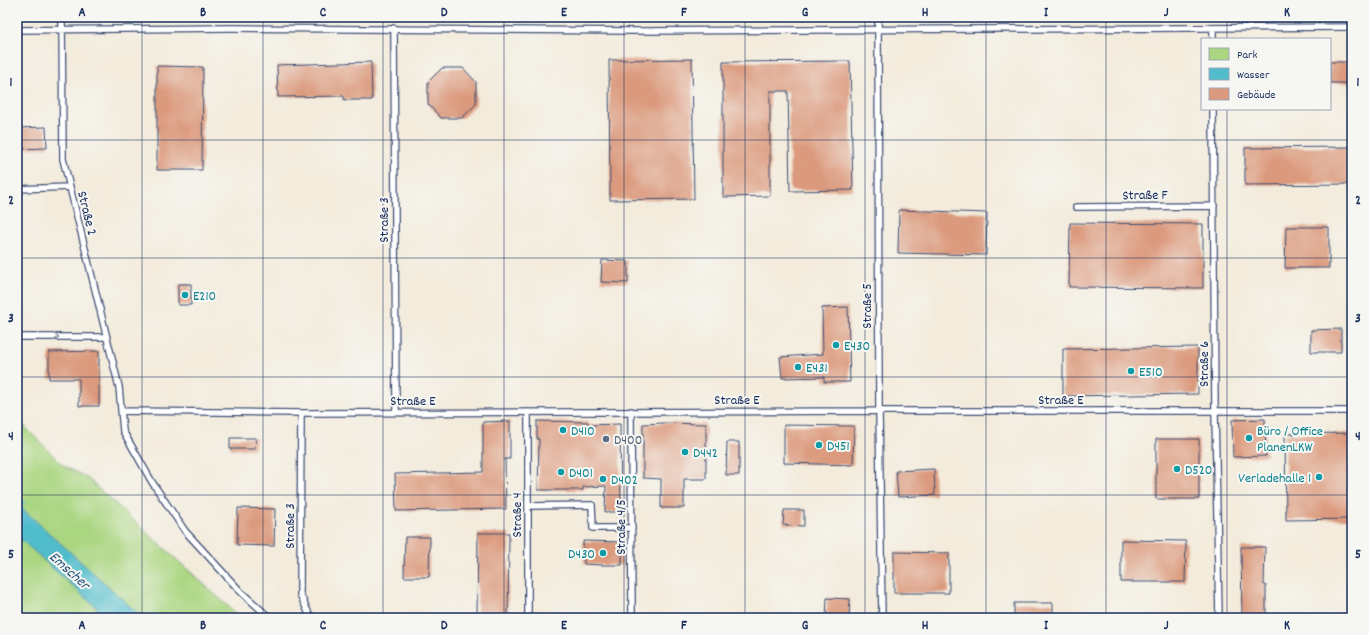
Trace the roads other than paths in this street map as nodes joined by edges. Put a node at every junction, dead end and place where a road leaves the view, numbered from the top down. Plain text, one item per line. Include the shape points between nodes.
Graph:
1 (62, 17) edge
2 (878, 17) edge
3 (1352, 27) edge
4 (394, 28) junction
5 (1213, 28) junction
6 (17, 30) edge
7 (62, 30) junction
8 (878, 30) junction
9 (1213, 38) edge
10 (1213, 110) edge
11 (70, 187) junction
12 (17, 189) edge
13 (1214, 206) junction
14 (1076, 207) dead end
15 (17, 337) edge
16 (106, 337) junction
17 (122, 410) junction
18 (879, 410) junction
19 (631, 411) junction
20 (1352, 411) edge
21 (396, 412) junction
22 (528, 412) junction
23 (1215, 412) junction
24 (301, 413) junction
25 (528, 506) junction
26 (632, 528) junction
27 (311, 616) edge
28 (270, 618) edge
29 (528, 618) edge
30 (632, 618) edge
31 (882, 618) edge
32 (1219, 618) edge

1 - 7 lane, Straße 2
2 - 8 lane, Straße 5
3 - 5 lane
4 - 7 lane
4 - 8 lane
4 - 21 lane, Straße 3
5 - 8 lane
5 - 9 lane
6 - 7 lane
7 - 11 lane, Straße 2 via 63,160
8 - 18 lane, Straße 5
10 - 13 lane, Straße 6
11 - 12 lane
11 - 16 lane, Straße 2
13 - 14 lane, Straße F
13 - 23 lane, Straße 6
15 -> 16 lane
16 - 17 lane, Straße 2
17 - 24 lane, Straße E
17 - 28 lane, Straße 2 via 123,432 185,531 241,592
18 - 19 lane, Straße E
18 - 23 lane, Straße E
18 - 31 lane, Straße 5
19 - 22 lane, Straße E
19 - 26 lane, Straße 4/5
20 - 23 lane, Straße E
21 - 22 lane, Straße E
21 - 24 lane, Straße E
22 - 25 lane, Straße 4
23 - 32 lane, Straße 6
24 - 27 lane, Straße 3 via 300,594
25 - 26 lane via 592,505 593,528
25 - 29 lane, Straße 4
26 - 30 lane, Straße 4/5

